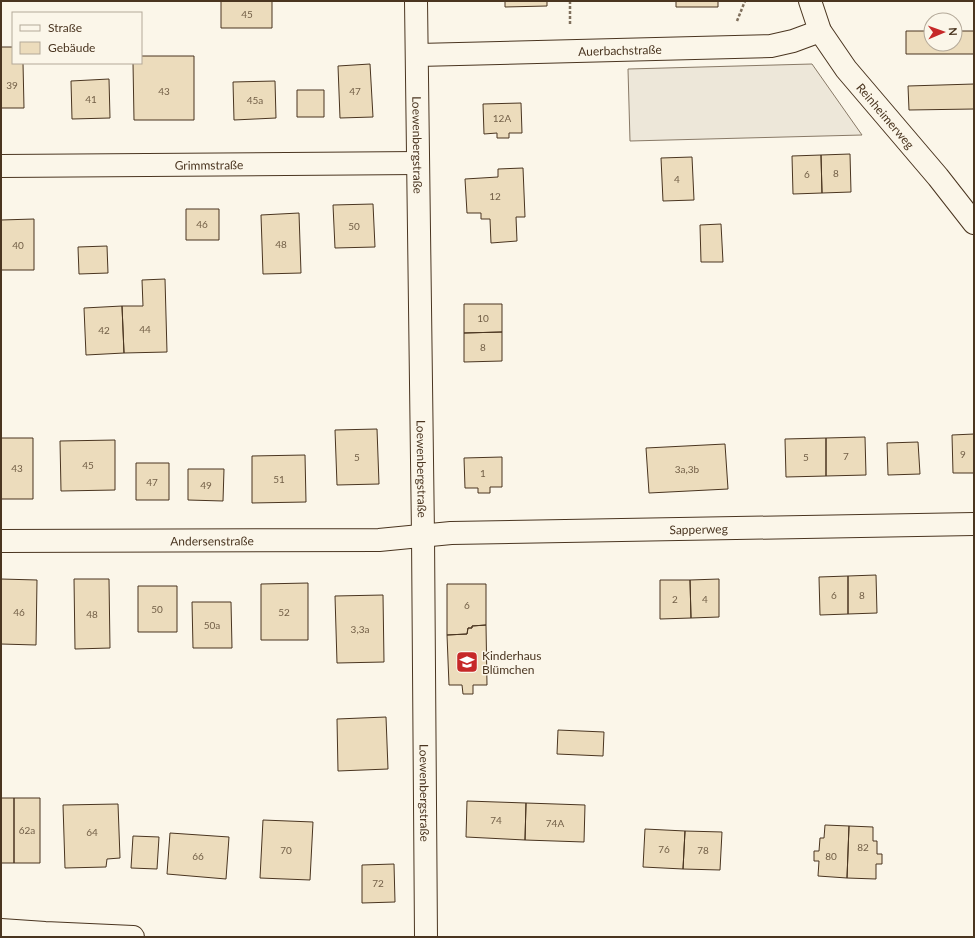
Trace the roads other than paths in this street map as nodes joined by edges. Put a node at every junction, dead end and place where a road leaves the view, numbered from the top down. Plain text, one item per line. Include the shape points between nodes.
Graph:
1 (416, 1) edge
2 (810, 1) edge
3 (820, 31) junction
4 (418, 55) junction
5 (418, 163) junction
6 (1, 166) edge
7 (974, 223) edge
8 (974, 524) edge
9 (423, 536) junction
10 (1, 541) edge
11 (1, 930) edge
12 (64, 936) edge
13 (133, 937) edge
14 (426, 937) edge

1 - 4 street, Loewenbergstraße
2 - 3 street, Reinheimerweg
3 - 4 street, Auerbachstraße via 793,42 771,46
3 - 7 street, Reinheimerweg via 846,69
4 - 5 street, Loewenbergstraße
5 - 6 street, Grimmstraße
5 - 9 street, Loewenbergstraße
8 - 9 street, Sapperweg via 451,533
9 - 10 street, Andersenstraße via 379,540
9 - 14 street, Loewenbergstraße
11 - 12 street
12 - 13 street

